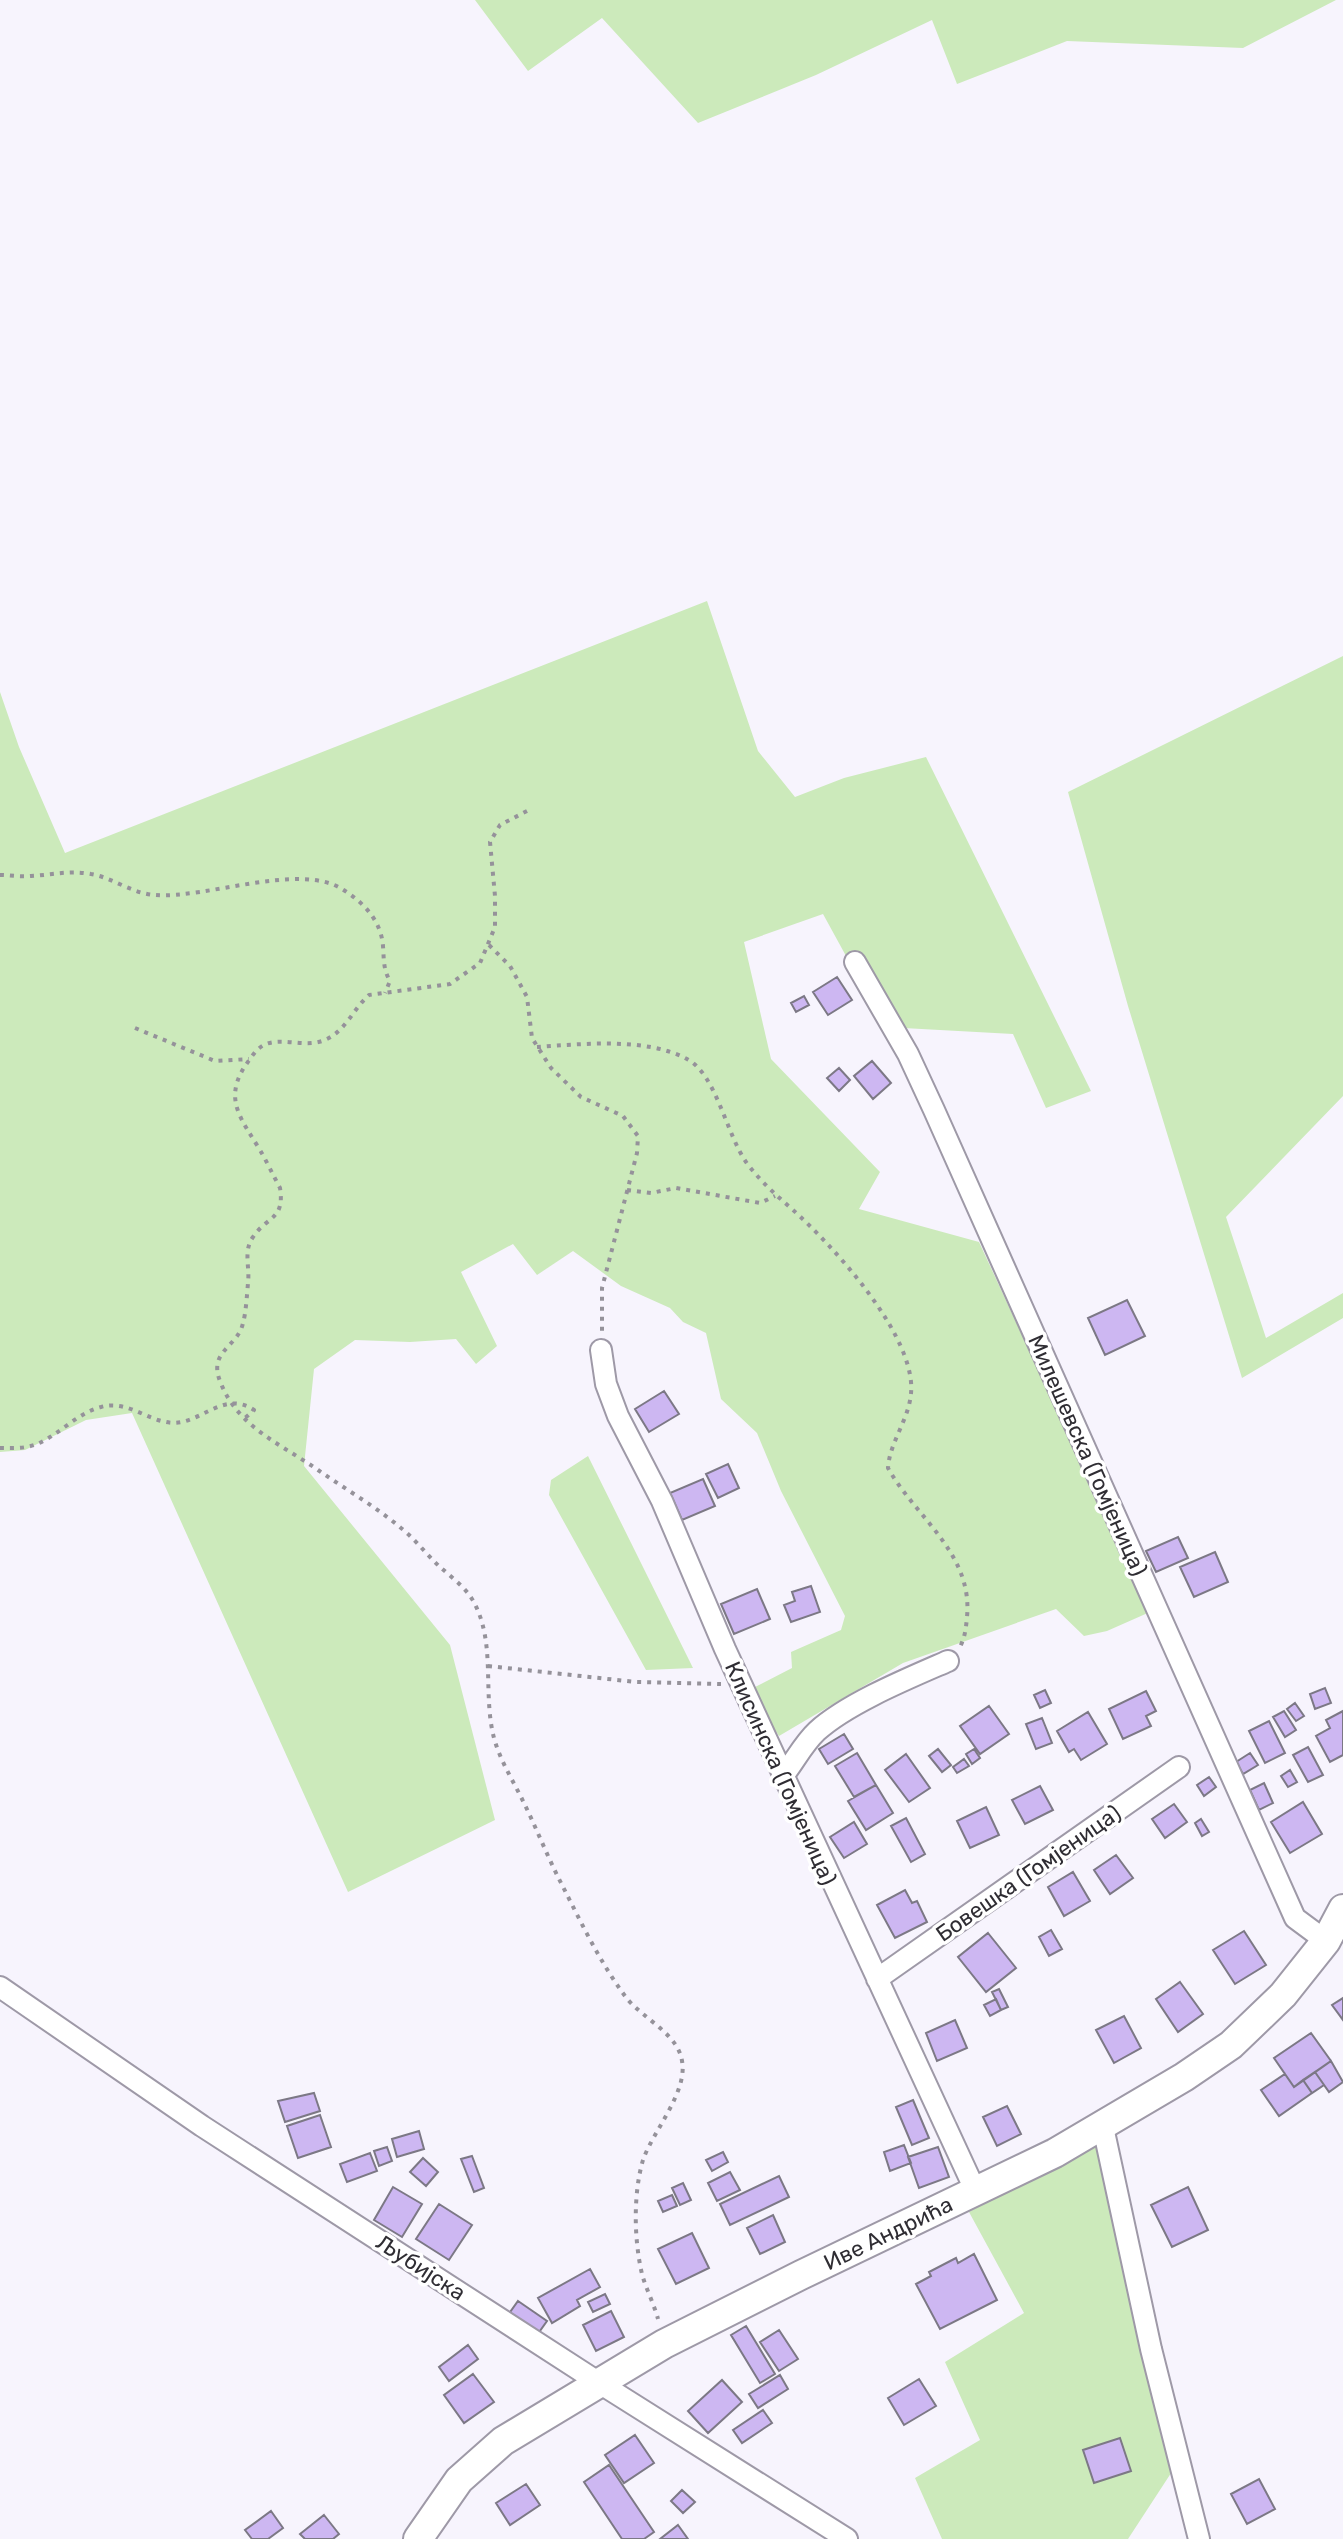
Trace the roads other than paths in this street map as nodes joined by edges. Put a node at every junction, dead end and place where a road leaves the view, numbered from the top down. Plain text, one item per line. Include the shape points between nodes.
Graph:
1 (855, 962) dead end
2 (601, 1350) road end
3 (948, 1661) road end
4 (1179, 1767) dead end
5 (783, 1776) junction
6 (1343, 1909) edge
7 (1326, 1941) junction
8 (877, 1979) junction
9 (0, 1987) edge
10 (1103, 2127) junction
11 (976, 2192) junction
12 (601, 2384) junction
13 (418, 2539) edge
14 (847, 2539) edge
15 (1199, 2539) edge

1 - 7 street, Милешевска (Гомјеница) via 934,1110 1295,1918
2 - 5 street, Клисинска (Гомјеница) via 618,1416 662,1501
3 - 5 street via 826,1724
4 - 8 street, Бовешка (Гомјеница)
5 - 8 street, Клисинска (Гомјеница)
6 - 7 street, Иве Андрића
7 - 10 street, Иве Андрића via 1283,1995 1231,2045
8 - 11 street, Клисинска (Гомјеница)
9 - 12 street, Љубијска via 202,2126
10 - 11 street, Иве Андрића
10 - 15 street
11 - 12 street, Иве Андрића via 664,2344
12 - 13 street, Иве Андрића via 503,2441 459,2480
12 - 14 street, Љубијска

